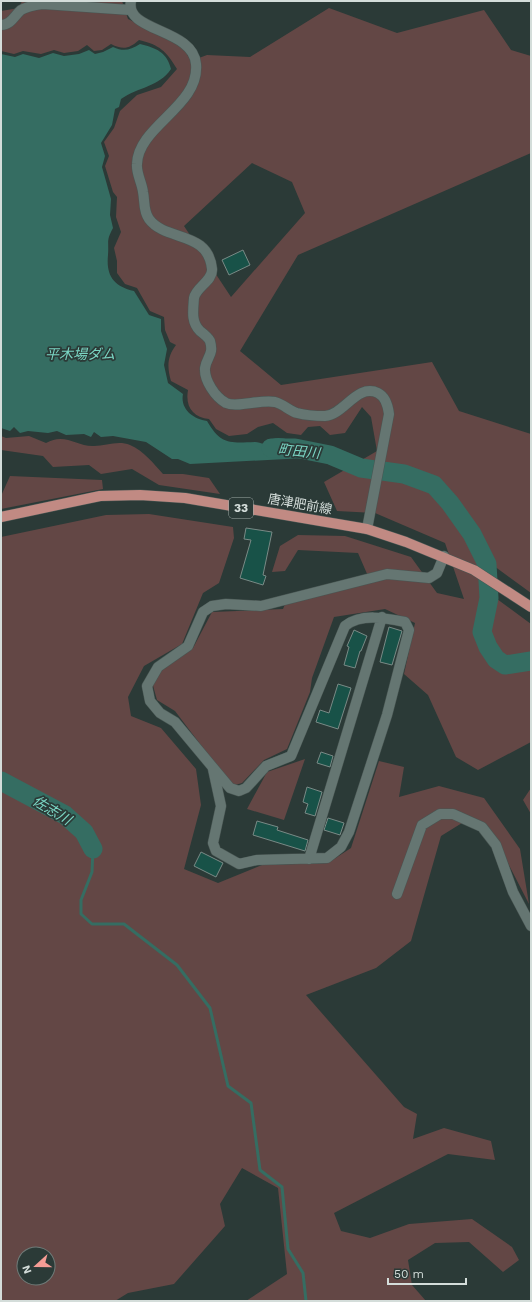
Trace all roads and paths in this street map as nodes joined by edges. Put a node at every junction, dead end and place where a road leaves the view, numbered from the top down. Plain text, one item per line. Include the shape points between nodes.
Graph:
1 (131, 3) edge
2 (1, 25) edge
3 (1, 517) edge
4 (367, 529) junction
5 (444, 556) junction
6 (531, 607) edge
7 (382, 617) junction
8 (213, 769) junction
9 (309, 859) junction
10 (397, 894) dead end
11 (531, 926) edge

1 - 2 street via 32,5 21,11 12,21
1 - 4 street via 132,15 183,41 193,53 196,64 195,78 186,96 140,147 136,165 149,219 158,228 197,242 206,252 210,262 212,270 195,295 192,316 194,325 209,339 212,352 205,368 207,378 214,392 226,403 235,405 275,402 297,413 327,416 358,395 374,391 382,395 388,405 389,414
3 - 4 main road, 唐津肥前線 / 33 via 100,496 140,496 185,498
4 - 5 main road, 唐津肥前線 / 33
5 - 6 main road, 唐津肥前線 / 33 via 474,570
5 - 8 street via 437,573 429,578 387,574 261,606 226,604 212,606 203,612 188,646 158,667 147,686 150,701 160,713 175,722
7 - 8 street via 352,620 345,626 291,756 266,766 246,788 239,791 230,788
7 - 9 street
7 - 9 street via 405,622 409,630 387,715 349,832 341,847 327,858
8 - 9 street via 221,806 214,834 213,843 216,851 239,864 257,860
10 - 11 street via 422,825 440,814 453,814 482,827 496,845 514,892

